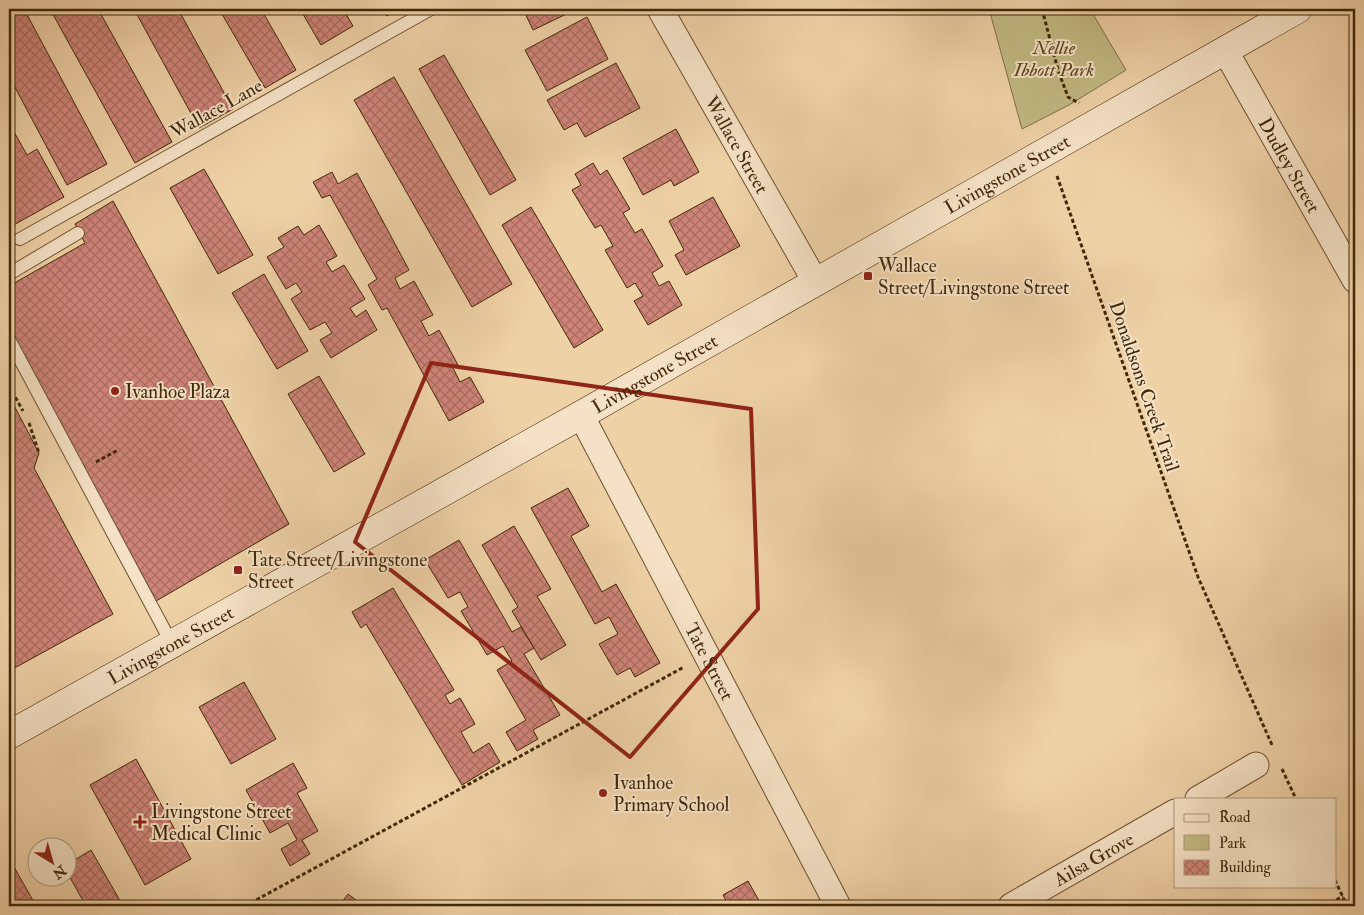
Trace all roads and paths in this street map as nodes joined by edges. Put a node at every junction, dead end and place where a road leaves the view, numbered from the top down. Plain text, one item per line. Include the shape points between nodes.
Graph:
1 (431, 9) edge
2 (660, 9) edge
3 (1042, 9) edge
4 (1298, 9) edge
5 (1225, 50) junction
6 (1091, 124) junction
7 (1064, 171) dead end
8 (78, 234) dead end
9 (15, 241) edge
10 (9, 274) edge
11 (1355, 280) edge
12 (815, 281) junction
13 (9, 339) edge
14 (9, 386) edge
15 (581, 415) junction
16 (39, 453) dead end
17 (172, 644) junction
18 (707, 655) junction
19 (9, 735) edge
20 (1270, 761) junction
21 (1200, 798) edge
22 (1295, 798) edge
23 (1174, 813) edge
24 (1336, 882) edge
25 (1343, 896) junction
26 (245, 906) edge
27 (838, 906) edge
28 (1011, 906) edge
29 (1325, 906) edge
30 (1347, 906) edge

1 - 9 lane, Wallace Lane
2 - 12 street, Wallace Street
3 - 6 path via 1068,97 1078,101
4 - 5 main road, Livingstone Street
5 - 6 main road, Livingstone Street
5 - 11 street, Dudley Street
6 - 12 main road, Livingstone Street
7 - 20 path, Donaldsons Creek Trail via 1056,175 1198,577
8 - 10 lane
12 - 15 main road, Livingstone Street
13 - 17 lane
14 - 16 path via 30,424
15 - 17 main road, Livingstone Street
15 - 18 street, Tate Street
17 - 19 main road, Livingstone Street
18 - 26 path
18 - 27 street, Tate Street
20 - 21 street
20 - 22 path, Donaldsons Creek Trail
23 - 28 street, Ailsa Grove
24 - 25 path
25 - 29 path
25 - 30 path

